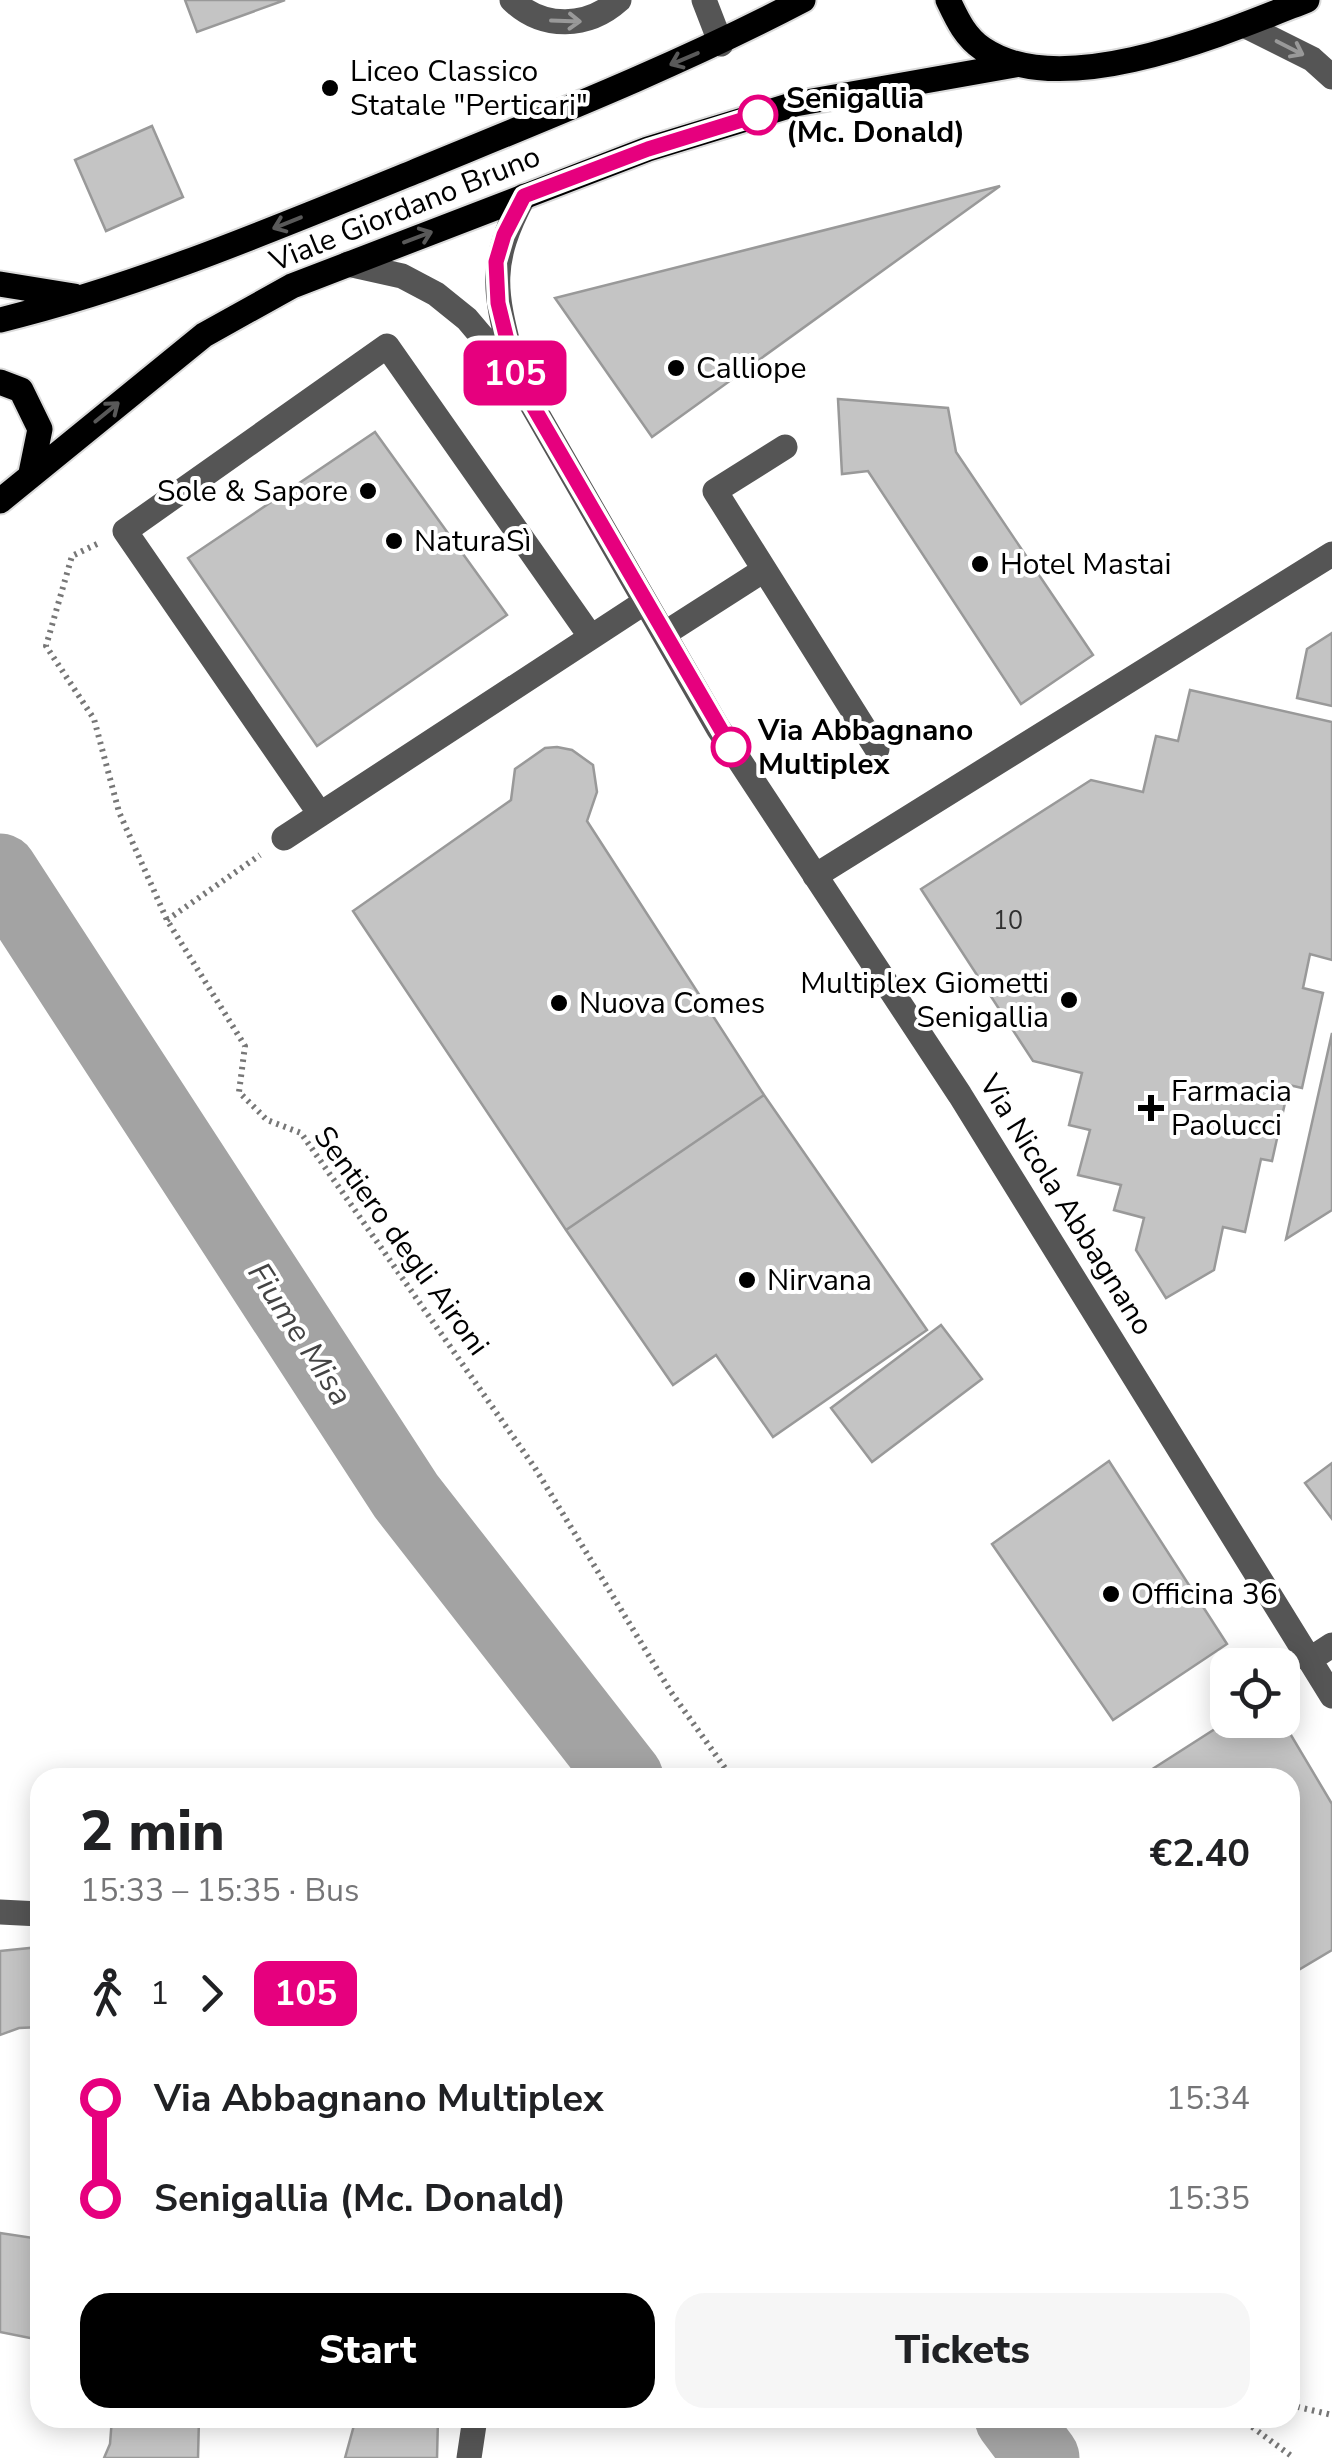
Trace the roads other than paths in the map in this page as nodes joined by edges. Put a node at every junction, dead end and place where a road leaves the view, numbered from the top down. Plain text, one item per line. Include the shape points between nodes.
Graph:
1 (512, 0) edge
2 (619, 0) edge
3 (704, 0) edge
4 (803, 0) edge
5 (948, 0) edge
6 (1308, 0) edge
7 (1244, 25) junction
8 (720, 44) junction
9 (1015, 65) junction
10 (1332, 77) edge
11 (524, 196) junction
12 (348, 264) junction
13 (0, 284) edge
14 (88, 298) junction
15 (0, 320) edge
16 (516, 377) junction
17 (0, 382) edge
18 (784, 448) dead end
19 (31, 473) junction
20 (1, 500) edge
21 (1332, 554) edge
22 (764, 570) junction
23 (645, 602) junction
24 (664, 634) junction
25 (590, 638) junction
26 (877, 749) dead end
27 (320, 814) junction
28 (284, 838) road end
29 (815, 876) junction
30 (1332, 1644) edge
31 (1309, 1660) junction
32 (1332, 1696) edge
33 (0, 1912) edge
34 (30, 1914) edge
35 (474, 2428) edge
36 (469, 2458) edge

1 -> 2 street via 550,21 583,22
3 - 8 street
4 - 8 main road, Viale Giordano Bruno
5 - 9 main road, Viale Giordano Bruno via 960,26 982,48
6 - 7 main road, Viale Giordano Bruno
7 - 9 main road, Viale Giordano Bruno via 1082,69
7 -> 10 street via 1312,59
8 -> 14 main road, Viale Giordano Bruno via 235,245
9 - 11 main road, Viale Giordano Bruno via 795,104
12 -> 11 main road, Viale Giordano Bruno
11 - 16 street, Via Nicola Abbagnano via 496,262 498,303
12 - 16 street, Via Nicola Abbagnano via 402,276 436,294
19 -> 12 main road, Viale Giordano Bruno via 204,335 292,286
13 - 14 main road
14 - 15 main road, Viale Giordano Bruno
16 - 23 street, Via Nicola Abbagnano
17 - 19 main road via 21,390 40,428
18 - 22 street via 715,491
19 - 20 main road, Viale Giordano Bruno
21 - 29 street
22 - 24 street
22 - 26 street
23 - 24 street, Via Nicola Abbagnano
23 - 25 street
24 - 29 street, Via Nicola Abbagnano
25 - 27 street
25 - 27 street via 387,346 125,531
27 - 28 street
29 - 31 street, Via Nicola Abbagnano via 960,1095
30 - 31 street
31 - 32 street, Via Nicola Abbagnano
33 - 34 street
35 - 36 street

